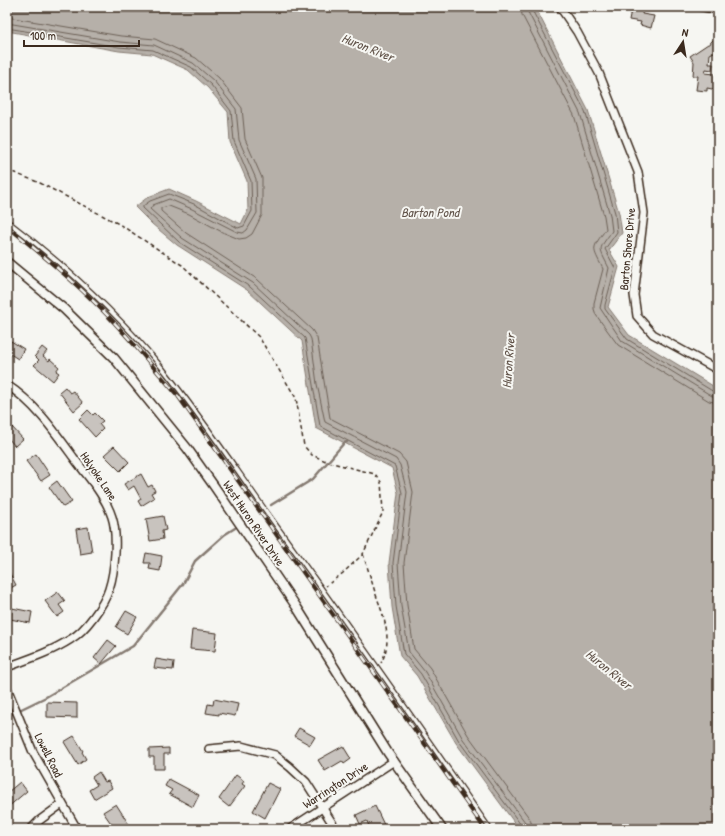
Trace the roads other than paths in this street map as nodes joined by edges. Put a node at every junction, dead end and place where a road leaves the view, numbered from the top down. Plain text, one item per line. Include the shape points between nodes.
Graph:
1 (560, 7) edge
2 (694, 7) edge
3 (718, 12) edge
4 (7, 221) edge
5 (7, 262) edge
6 (718, 370) edge
7 (7, 385) edge
8 (7, 668) edge
9 (7, 688) edge
10 (209, 749) dead end
11 (394, 761) junction
12 (62, 804) junction
13 (322, 807) junction
14 (31, 829) edge
15 (77, 829) edge
16 (290, 829) edge
17 (336, 829) edge
18 (442, 829) edge
19 (490, 829) edge

1 - 6 street, Barton Shore Drive via 599,72 638,172 644,213 634,294 637,316 652,334
2 - 3 lane
4 - 19 lane via 42,247 109,309 162,369 218,442
5 - 11 street, West Huron River Drive via 64,309 114,358 187,448 296,606
7 - 8 street, Holyoke Lane via 33,407 99,491 112,517 116,551 109,589 86,626 72,639 44,654
9 - 12 street, Lowell Road via 33,752
10 - 13 street via 241,746 275,756 306,782
11 - 13 street, Warrington Drive
11 - 18 street, West Huron River Drive
12 - 14 street
12 - 15 street, Lowell Road
13 - 16 street, Warrington Drive
13 - 17 street

